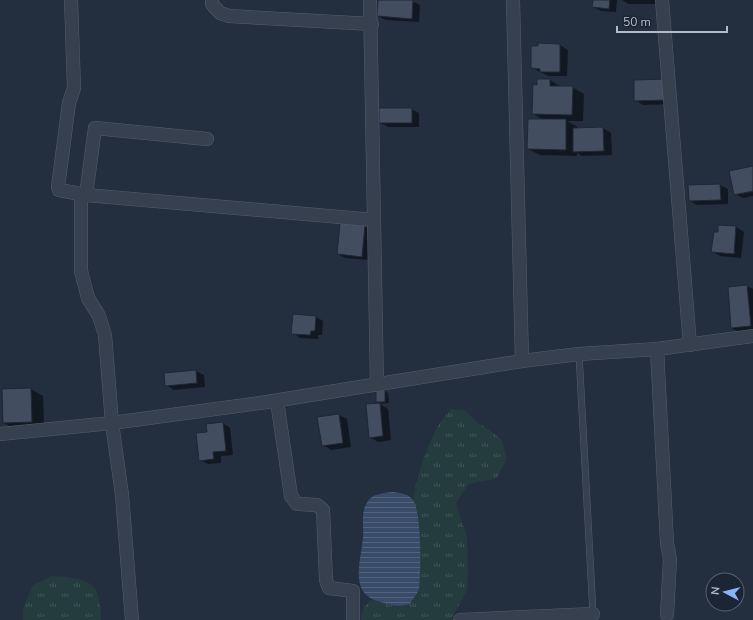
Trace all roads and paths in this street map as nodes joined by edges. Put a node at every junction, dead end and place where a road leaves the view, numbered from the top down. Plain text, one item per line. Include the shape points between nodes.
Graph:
1 (71, 0) edge
2 (212, 0) edge
3 (370, 0) edge
4 (513, 0) edge
5 (662, 0) edge
6 (372, 24) junction
7 (207, 139) dead end
8 (83, 195) junction
9 (374, 220) junction
10 (753, 336) edge
11 (690, 345) junction
12 (658, 349) junction
13 (579, 354) junction
14 (522, 361) junction
15 (376, 385) junction
16 (277, 401) junction
17 (112, 422) junction
18 (0, 434) edge
19 (667, 615) dead end
20 (593, 617) edge
21 (132, 620) edge
22 (353, 620) edge
23 (460, 620) edge

1 - 8 street via 74,88 69,103 58,187 60,190
2 - 6 street via 212,4 220,13 229,16
3 - 6 street
4 - 14 street
5 - 11 street
6 - 9 street
7 - 8 street via 95,128
8 - 9 street
8 - 17 street via 81,271 88,298 103,328
9 - 15 street
10 - 11 street
11 - 12 street
12 - 13 street
12 - 19 street via 667,543 670,559
13 - 14 street
13 - 20 lane
14 - 15 street
15 - 16 street
16 - 17 street
16 - 22 street via 291,496 296,504 317,505 323,510 326,580 329,588 353,591
17 - 18 street
17 - 21 street via 122,495
20 - 23 street

